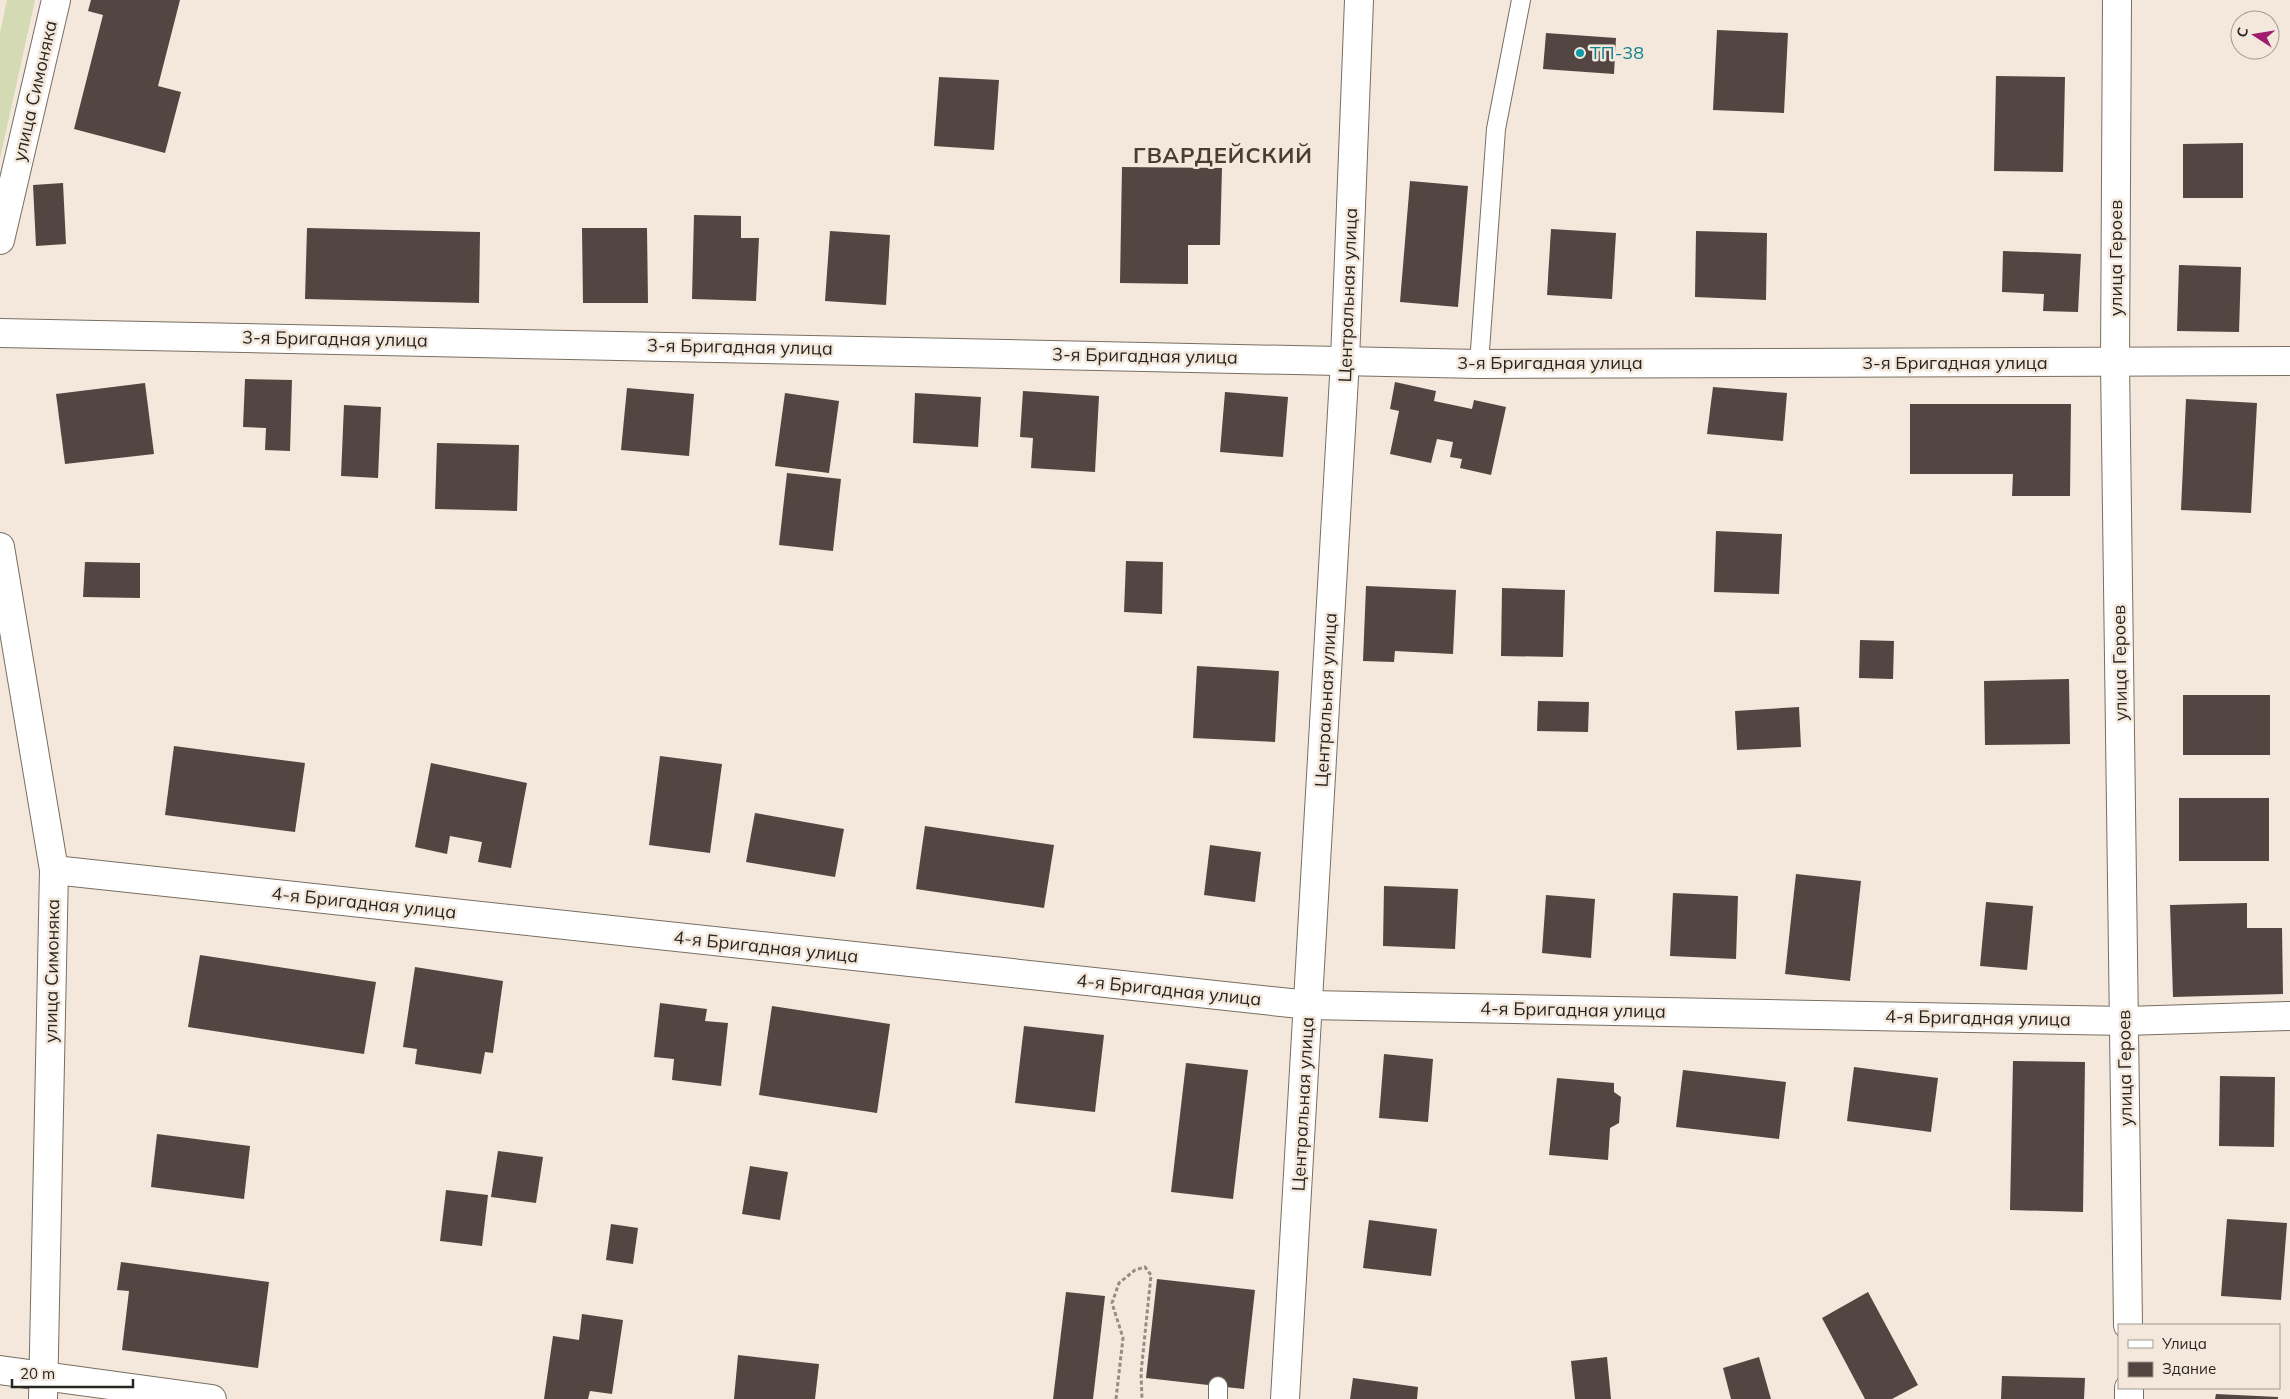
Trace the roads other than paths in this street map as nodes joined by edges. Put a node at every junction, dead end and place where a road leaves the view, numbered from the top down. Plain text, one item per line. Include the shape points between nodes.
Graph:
1 (56, 0) edge
2 (1359, 0) edge
3 (1521, 0) edge
4 (2117, 0) edge
5 (0, 240) edge
6 (0, 333) edge
7 (1346, 360) junction
8 (2290, 360) edge
9 (2115, 363) junction
10 (1479, 364) junction
11 (0, 547) edge
12 (54, 870) junction
13 (1309, 1005) junction
14 (2290, 1016) edge
15 (2125, 1021) junction
16 (2128, 1324) edge
17 (0, 1370) edge
18 (43, 1387) edge
19 (212, 1399) edge
20 (1285, 1399) edge

1 - 5 street, улица Симоняка
2 - 7 street, Центральная улица
3 - 10 lane via 1496,129
4 - 9 street, улица Героев
6 - 7 street, 3-я Бригадная улица
7 - 10 street, 3-я Бригадная улица
7 - 13 street, Центральная улица
8 - 9 street, 3-я Бригадная улица
9 - 10 street, 3-я Бригадная улица
9 - 15 street, улица Героев
11 - 12 street, улица Симоняка
12 - 13 street, 4-я Бригадная улица
12 - 18 street, улица Симоняка
13 - 15 street, 4-я Бригадная улица
13 - 20 street, Центральная улица
14 - 15 street, 4-я Бригадная улица
15 - 16 street, улица Героев
17 - 18 street
18 - 19 street

